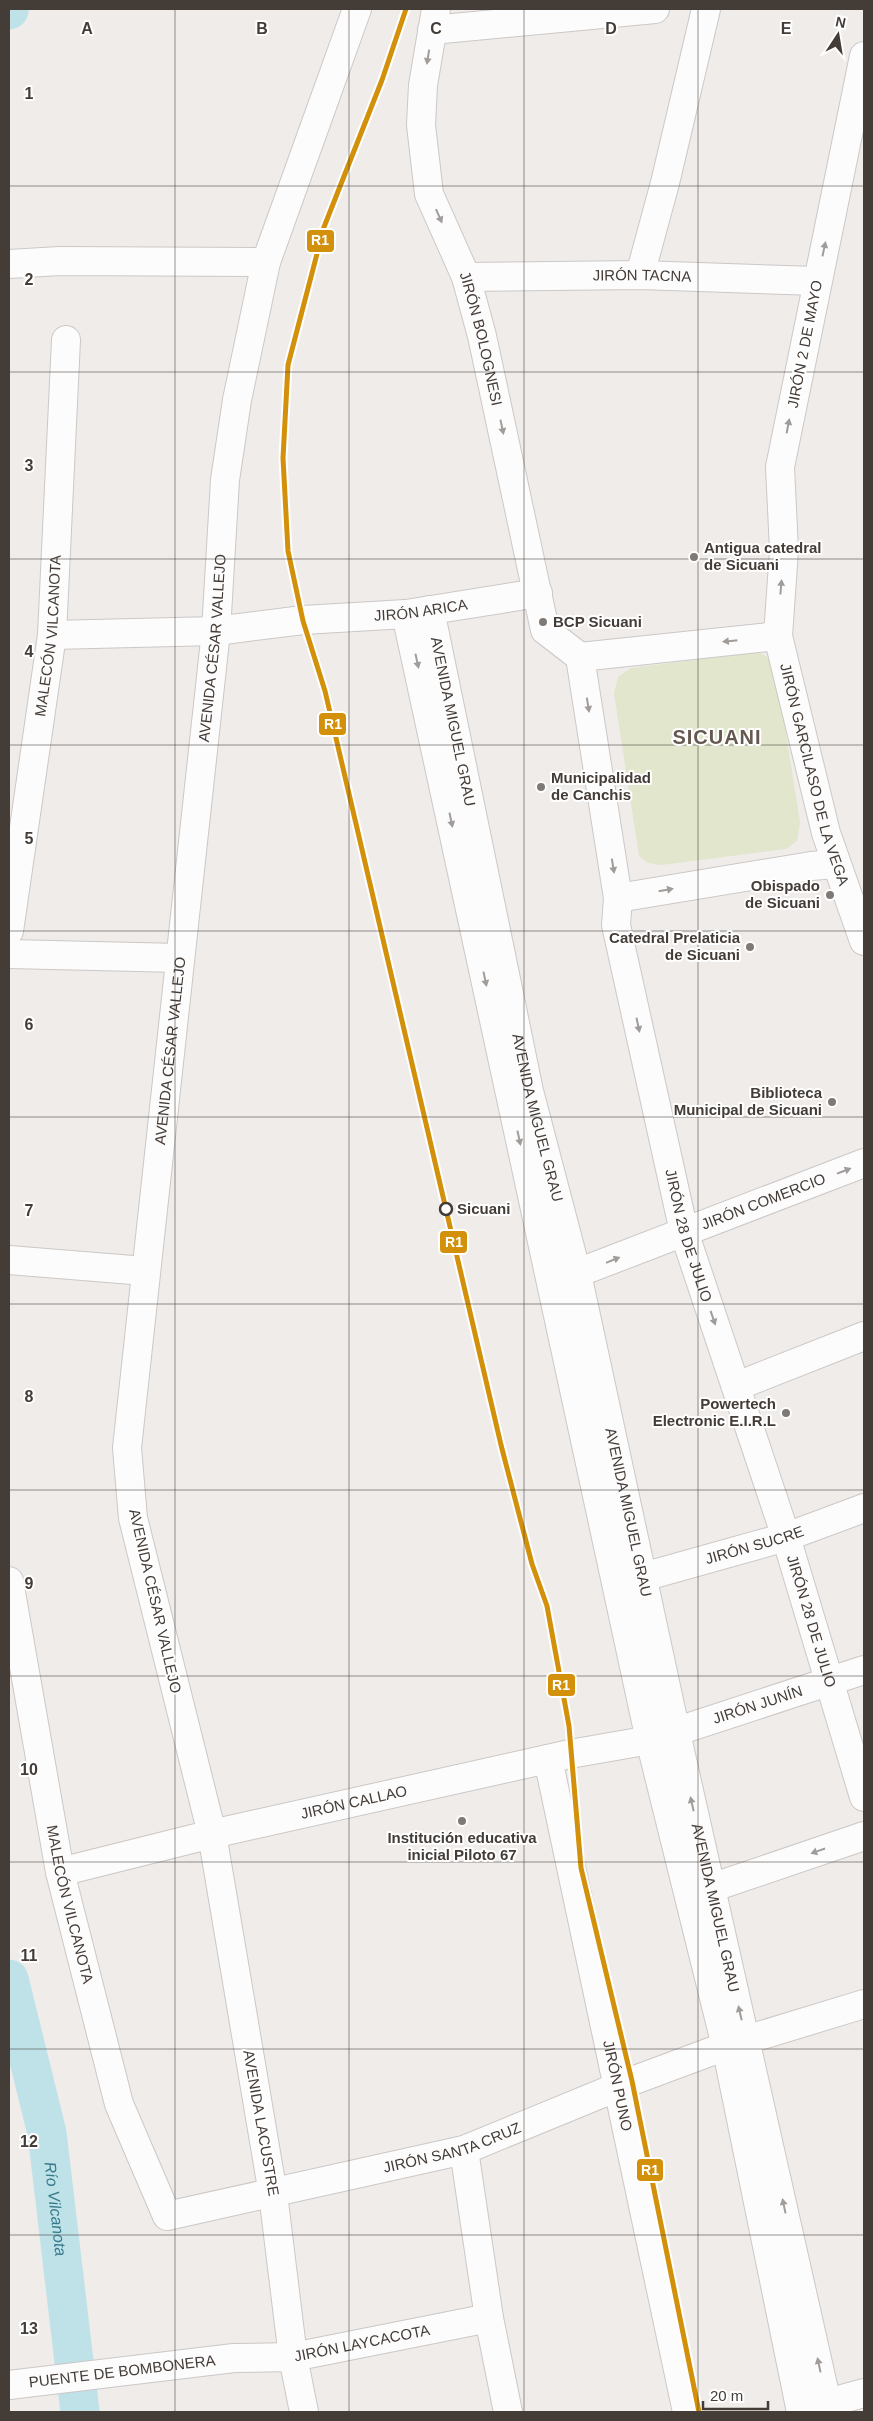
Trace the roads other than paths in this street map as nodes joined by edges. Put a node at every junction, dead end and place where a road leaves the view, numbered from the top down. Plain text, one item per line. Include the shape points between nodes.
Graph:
1 (357, 9) edge
2 (655, 9) edge
3 (706, 9) edge
4 (434, 19) edge
5 (864, 56) edge
6 (266, 262) junction
7 (9, 264) edge
8 (640, 275) junction
9 (466, 277) junction
10 (817, 282) junction
11 (66, 340) dead end
12 (538, 593) junction
13 (418, 612) junction
14 (216, 631) junction
15 (52, 635) junction
16 (778, 636) junction
17 (580, 657) junction
18 (836, 864) junction
19 (618, 898) junction
20 (9, 931) edge
21 (864, 941) edge
22 (9, 954) edge
23 (180, 958) junction
24 (864, 1163) edge
25 (684, 1232) junction
26 (9, 1260) edge
27 (145, 1271) junction
28 (577, 1274) junction
29 (550, 1283) junction
30 (864, 1336) edge
31 (736, 1386) junction
32 (864, 1508) edge
33 (786, 1537) junction
34 (644, 1577) junction
35 (9, 1581) edge
36 (864, 1670) edge
37 (831, 1682) junction
38 (676, 1733) junction
39 (650, 1740) junction
40 (548, 1759) junction
41 (864, 1797) edge
42 (212, 1834) junction
43 (864, 1836) edge
44 (60, 1872) junction
45 (711, 1888) junction
46 (864, 2004) edge
47 (736, 2044) junction
48 (618, 2087) junction
49 (464, 2150) junction
50 (273, 2194) junction
51 (168, 2216) joint
52 (489, 2318) junction
53 (293, 2357) junction
54 (234, 2358) joint
55 (9, 2384) edge
56 (864, 2393) edge
57 (828, 2408) edge
58 (800, 2411) edge
59 (304, 2412) edge
60 (508, 2412) edge
61 (687, 2412) edge

1 - 6 street, AVENIDA CÉSAR VALLEJO
2 - 4 street
3 - 8 street
4 -> 9 street, JIRÓN BOLOGNESI via 423,85 421,125 429,194
10 -> 5 street, JIRÓN 2 DE MAYO
6 - 7 street via 60,261
6 - 14 street, AVENIDA CÉSAR VALLEJO via 237,400 225,480
8 - 9 street, JIRÓN TACNA
8 - 10 street, JIRÓN TACNA
9 -> 12 street, JIRÓN BOLOGNESI
16 -> 10 street, JIRÓN 2 DE MAYO via 784,550 780,466
11 - 15 street, MALECÓN VILCANOTA
12 - 13 street, JIRÓN ARICA
12 - 17 street, JIRÓN BOLOGNESI via 545,630
13 - 14 street, JIRÓN ARICA via 303,620
13 - 28 street, AVENIDA MIGUEL GRAU via 529,1091
13 -> 29 street, AVENIDA MIGUEL GRAU
14 - 15 street, JIRÓN ARICA
14 - 23 street, AVENIDA CÉSAR VALLEJO
15 - 20 street, MALECÓN VILCANOTA
16 -> 17 street
16 - 18 street, JIRÓN GARCILASO DE LA VEGA
17 -> 19 street, JIRÓN 28 DE JULIO
19 -> 18 street
18 - 21 street, JIRÓN GARCILASO DE LA VEGA
19 -> 25 street, JIRÓN 28 DE JULIO via 616,925
22 - 23 street
23 - 27 street, AVENIDA CÉSAR VALLEJO
25 -> 24 street, JIRÓN COMERCIO
28 -> 25 street, JIRÓN COMERCIO
25 -> 31 street, JIRÓN 28 DE JULIO
26 - 27 street
27 - 42 street, AVENIDA CÉSAR VALLEJO via 127,1448 133,1518
28 - 29 street, JIRÓN COMERCIO
28 - 34 street, AVENIDA MIGUEL GRAU
29 - 39 street, AVENIDA MIGUEL GRAU
30 - 31 street
31 - 33 street, JIRÓN 28 DE JULIO
32 - 33 street, JIRÓN SUCRE
33 - 34 street, JIRÓN SUCRE
33 - 37 street, JIRÓN 28 DE JULIO
34 - 38 street, AVENIDA MIGUEL GRAU
35 - 44 street, MALECÓN VILCANOTA
36 - 37 street, JIRÓN JUNÍN
37 - 38 street, JIRÓN JUNÍN
37 - 41 street, JIRÓN 28 DE JULIO
38 - 39 street, JIRÓN JUNÍN
45 -> 38 street, AVENIDA MIGUEL GRAU
39 - 40 street, JIRÓN CALLAO
39 - 47 street, AVENIDA MIGUEL GRAU
40 - 42 street, JIRÓN CALLAO
40 - 48 street, JIRÓN PUNO
42 - 44 street, JIRÓN CALLAO
42 - 50 street, AVENIDA LACUSTRE
43 -> 45 street
44 - 51 street, MALECÓN VILCANOTA via 119,2104
47 -> 45 street, AVENIDA MIGUEL GRAU
46 - 47 street, JIRÓN SANTA CRUZ
47 - 48 street, JIRÓN SANTA CRUZ
57 -> 47 street, AVENIDA MIGUEL GRAU
47 - 58 street, AVENIDA MIGUEL GRAU
48 - 49 street, JIRÓN SANTA CRUZ
48 - 61 street, JIRÓN PUNO
49 - 50 street, JIRÓN SANTA CRUZ
49 - 52 street
50 - 51 street, JIRÓN SANTA CRUZ
50 - 53 street, AVENIDA LACUSTRE
52 - 53 street, JIRÓN LAYCACOTA
52 - 60 street
53 - 54 street, JIRÓN LAYCACOTA
53 - 59 street, AVENIDA LACUSTRE
54 - 55 street, PUENTE DE BOMBONERA
56 - 57 street
57 - 58 street

